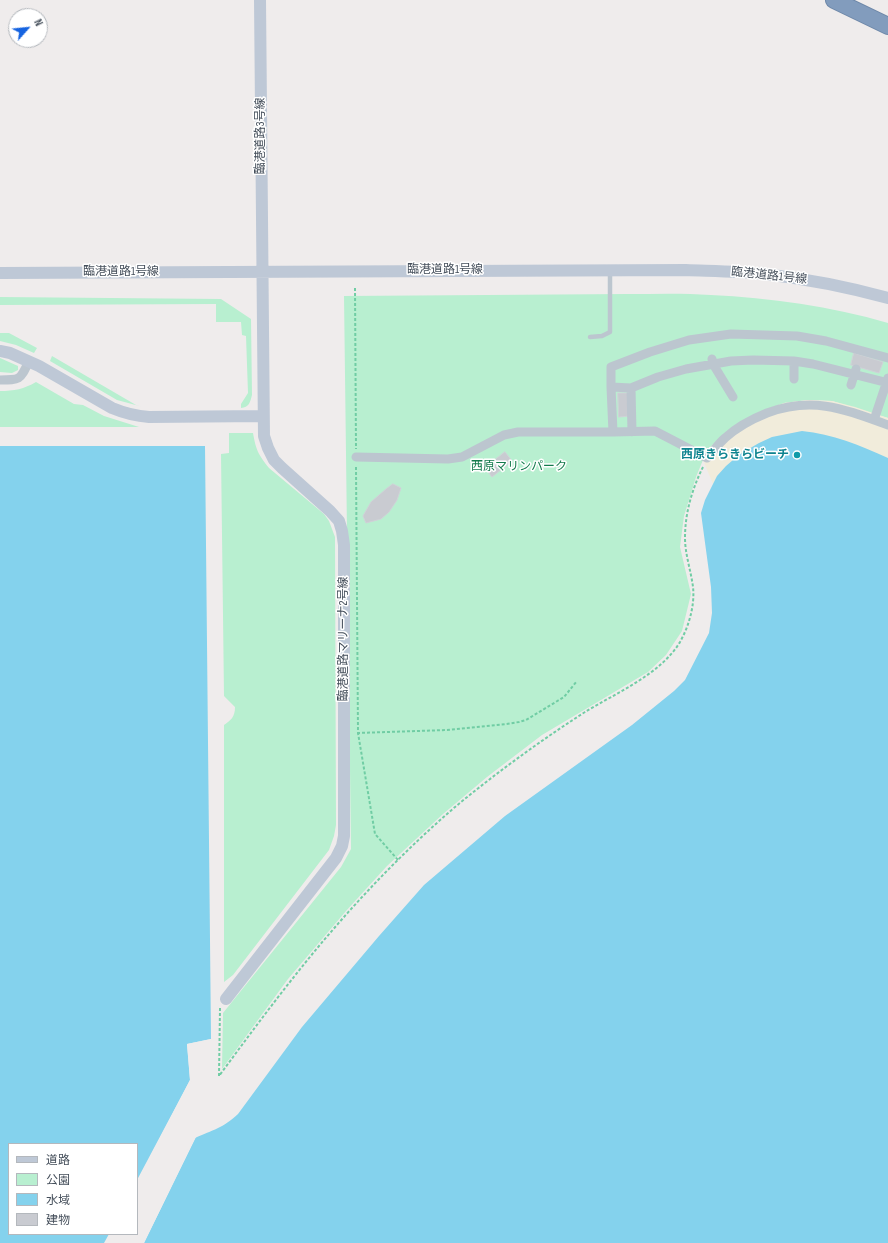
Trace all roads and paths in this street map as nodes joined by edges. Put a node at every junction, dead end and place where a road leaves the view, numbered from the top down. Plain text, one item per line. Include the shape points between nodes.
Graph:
1 (260, 0) edge
2 (834, 0) edge
3 (849, 0) edge
4 (867, 15) junction
5 (888, 26) edge
6 (610, 269) junction
7 (262, 271) junction
8 (0, 273) edge
9 (355, 288) dead end
10 (888, 298) edge
11 (590, 338) dead end
12 (0, 351) edge
13 (888, 358) edge
14 (712, 361) junction
15 (794, 361) junction
16 (29, 362) junction
17 (855, 371) junction
18 (794, 379) dead end
19 (0, 380) edge
20 (888, 381) edge
21 (851, 385) dead end
22 (611, 388) junction
23 (631, 388) junction
24 (733, 397) dead end
25 (263, 416) junction
26 (874, 420) junction
27 (888, 425) edge
28 (613, 432) junction
29 (632, 432) junction
30 (356, 457) junction
31 (707, 458) junction
32 (577, 681) dead end
33 (358, 733) junction
34 (344, 734) junction
35 (398, 860) junction
36 (223, 1000) joint

1 - 7 street, 臨港道路3号線
2 - 4 highway
3 - 4 highway
4 - 5 highway
6 - 7 street, 臨港道路1号線
6 - 10 street, 臨港道路1号線 via 764,274 833,285
6 - 11 lane via 610,332
7 - 8 street, 臨港道路1号線
7 - 25 street, 臨港道路マリーナ2号線
9 - 30 path
12 - 16 street
13 - 22 street via 797,336 731,334 689,340 611,367
14 - 15 street via 767,357
14 - 23 street
14 - 24 street
15 - 17 street via 822,363
15 - 18 street
16 - 19 street via 22,376 16,380
16 - 25 street via 112,408 136,416
17 - 20 street
17 - 21 street
20 - 26 street
22 - 23 street
22 - 28 street
23 - 29 street
25 - 34 street, 臨港道路マリーナ2号線 via 264,436 274,460 330,511 339,521 342,531
26 - 27 street
26 - 31 street via 817,404 778,409 740,427 725,438
28 - 29 street
28 - 30 street via 518,432 504,435 462,457 448,459
29 - 31 street via 656,431
30 - 33 path
31 - 35 path via 686,514 685,540 693,588 692,607 683,636 670,655 657,668 584,713 500,772 456,807
32 - 33 path via 564,697 526,720 518,722 447,730
33 - 34 path
33 - 35 path via 375,834
34 - 36 street, 臨港道路マリーナ2号線 via 342,846 336,858
35 - 36 path via 314,951 219,1076

